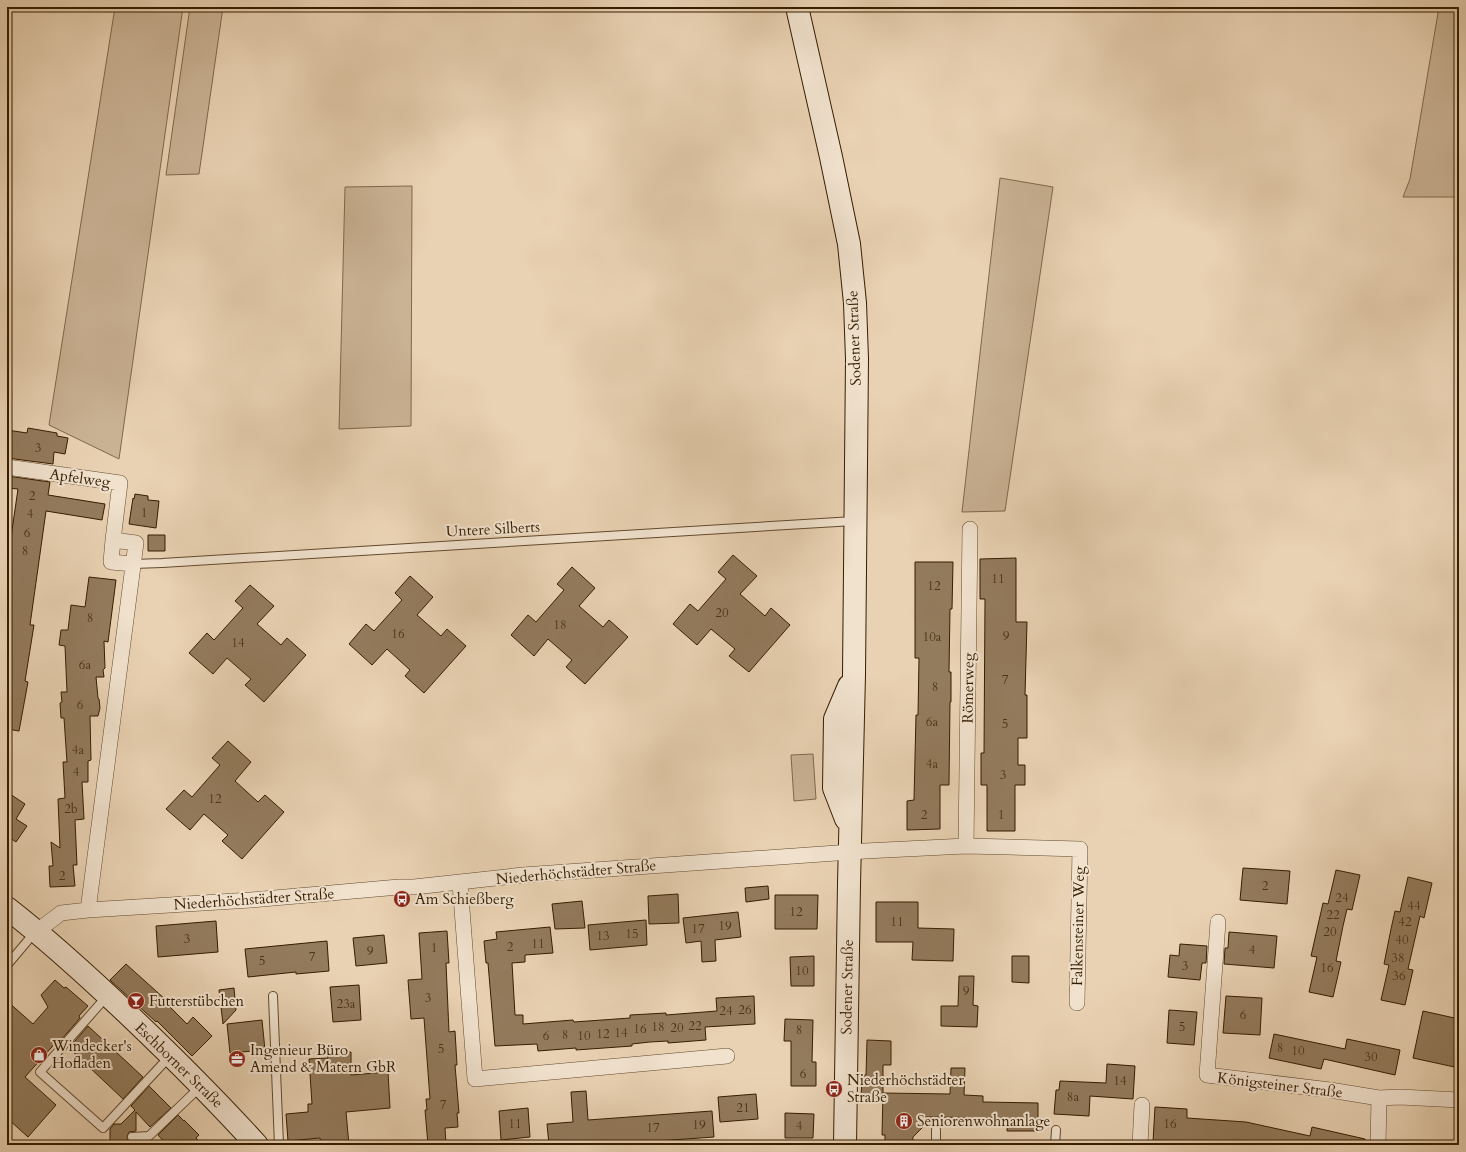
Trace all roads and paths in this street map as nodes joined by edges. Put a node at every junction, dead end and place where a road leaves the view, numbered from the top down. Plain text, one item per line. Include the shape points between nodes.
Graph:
1 (797, 7) edge
2 (7, 467) edge
3 (854, 521) junction
4 (970, 529) dead end
5 (113, 540) junction
6 (133, 564) junction
7 (966, 846) junction
8 (1080, 849) joint
9 (849, 852) junction
10 (460, 883) junction
11 (7, 908) edge
12 (88, 910) junction
13 (1218, 922) dead end
14 (36, 932) junction
15 (7, 963) edge
16 (107, 995) junction
17 (273, 996) dead end
18 (1077, 1003) dead end
19 (171, 1055) junction
20 (727, 1056) dead end
21 (201, 1085) junction
22 (1379, 1098) junction
23 (1459, 1100) edge
24 (1142, 1105) dead end
25 (936, 1130) dead end
26 (1056, 1130) dead end
27 (132, 1137) dead end
28 (257, 1145) edge
29 (278, 1145) edge
30 (846, 1145) edge
31 (936, 1145) edge
32 (1055, 1145) edge
33 (1140, 1145) edge
34 (1378, 1145) edge

1 - 3 main road, Sodener Straße via 849,244 857,359
2 - 5 street, Apfelweg via 120,483
3 - 6 lane, Untere Silberts
3 - 9 main road, Sodener Straße via 854,675
4 - 7 street, Römerweg
5 - 6 street, Apfelweg via 111,562
5 - 6 street via 136,543
6 - 12 street
7 - 8 street, Niederhöchstädter Straße
7 - 9 street, Niederhöchstädter Straße
8 - 18 street, Falkensteiner Weg
9 - 10 street, Niederhöchstädter Straße via 523,875
9 - 30 main road, Sodener Straße
10 - 12 street, Niederhöchstädter Straße
10 - 20 street via 475,1080
11 - 14 main road, Eschborner Straße
12 - 14 street, Niederhöchstädter Straße via 61,913
13 - 22 street, Königsteiner Straße via 1207,1075
14 - 15 lane
14 - 16 main road, Eschborner Straße
16 - 19 main road, Eschborner Straße
16 - 19 lane via 40,1072 103,1128
17 - 29 lane
19 - 21 main road, Eschborner Straße
21 - 27 lane via 149,1136
21 - 28 main road, Eschborner Straße
22 - 23 street, Königsteiner Straße
22 - 34 street
24 - 33 street
25 - 31 lane
26 - 32 lane

